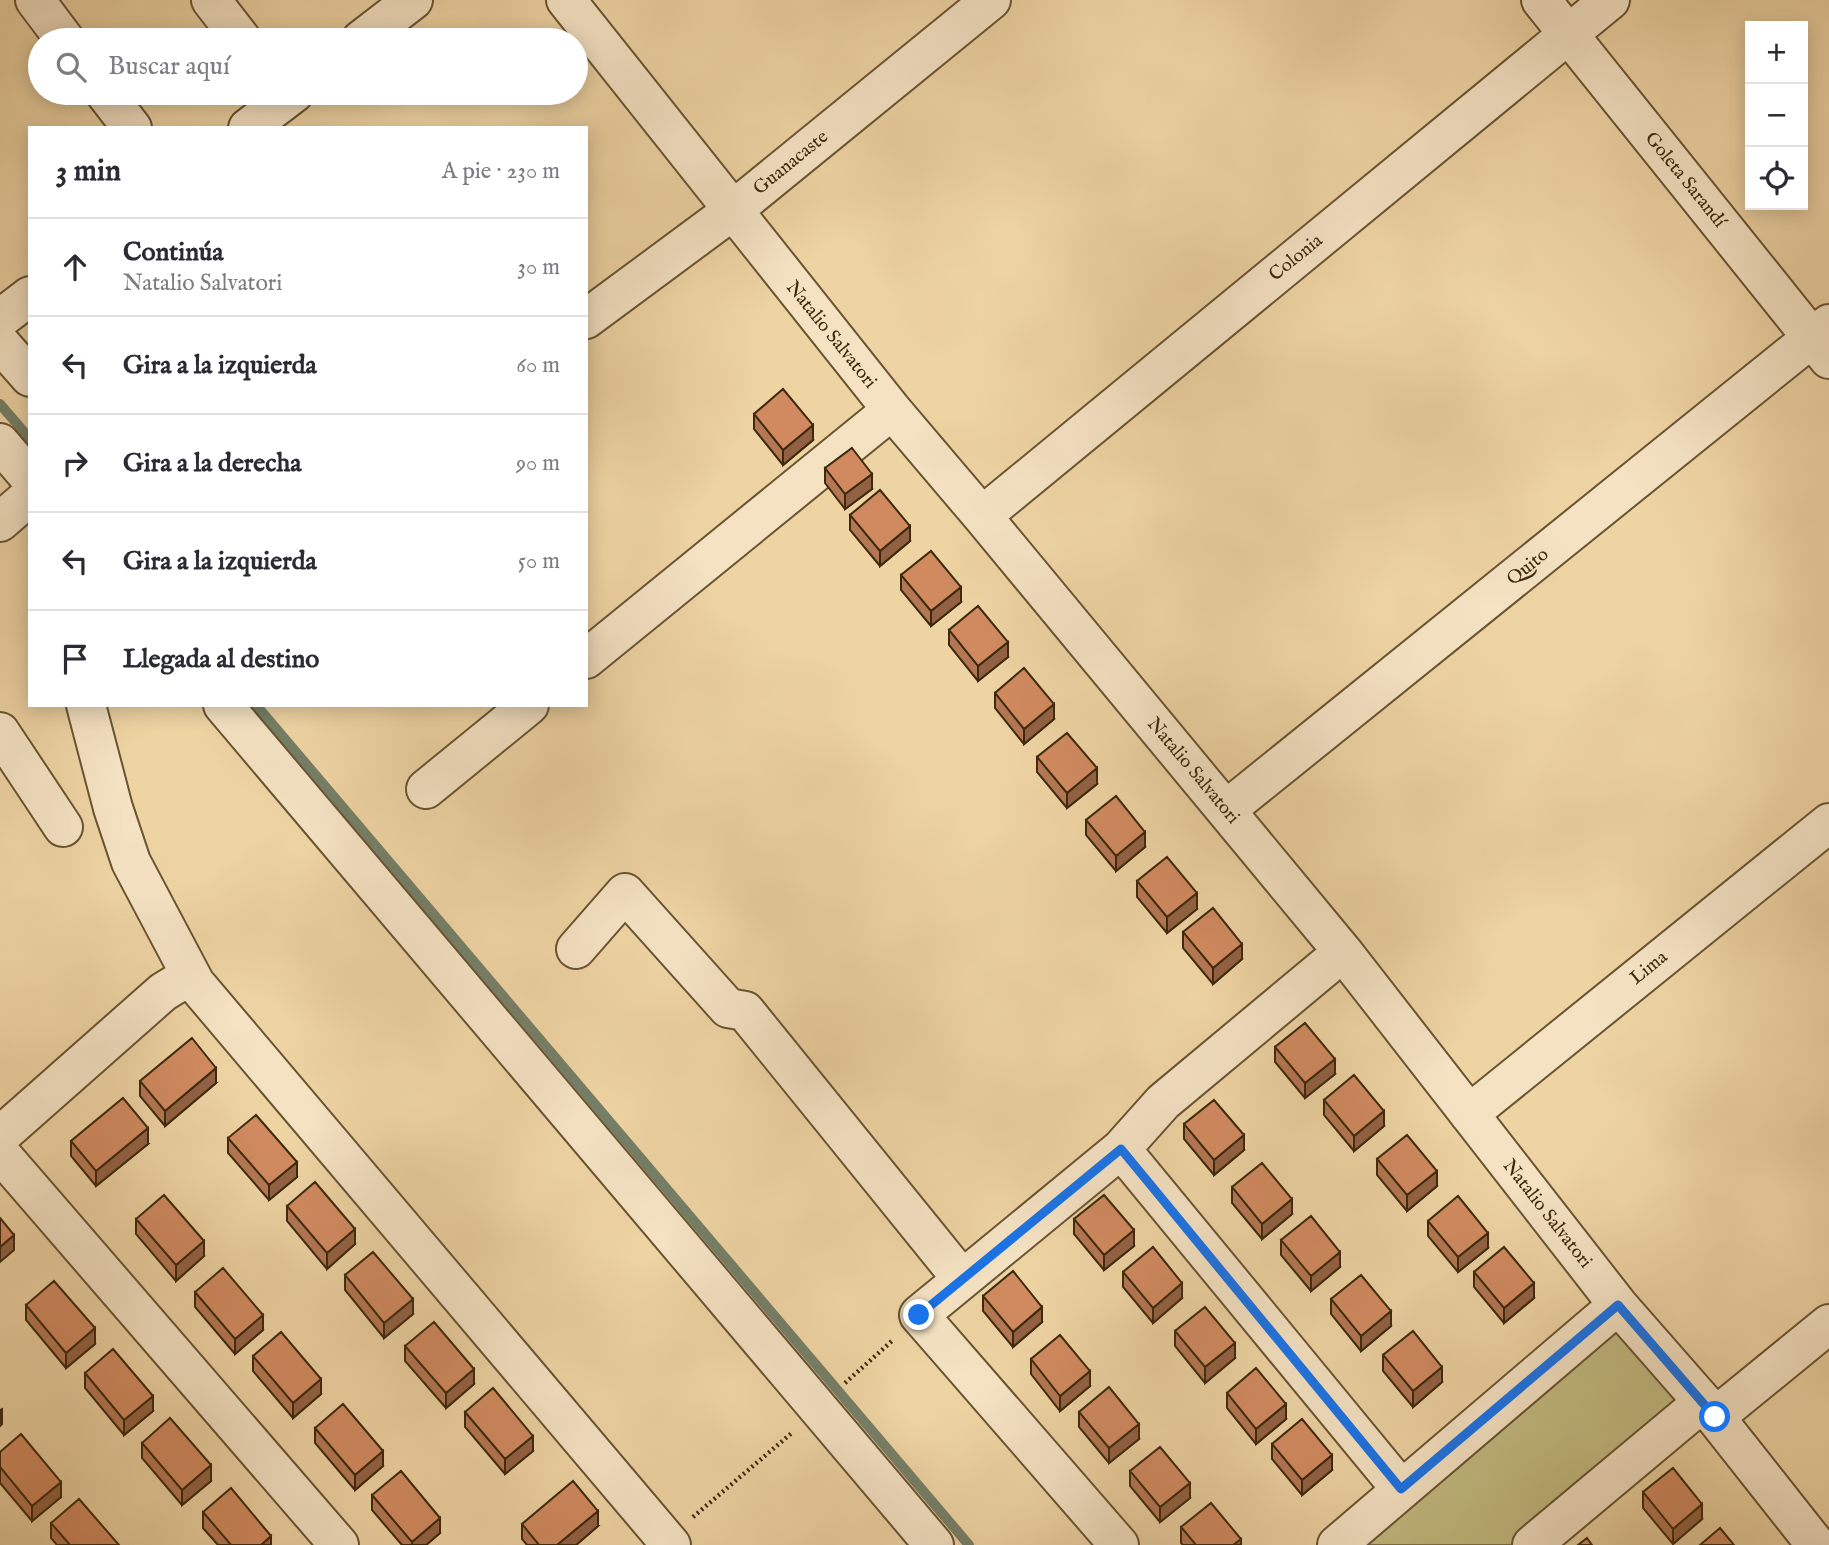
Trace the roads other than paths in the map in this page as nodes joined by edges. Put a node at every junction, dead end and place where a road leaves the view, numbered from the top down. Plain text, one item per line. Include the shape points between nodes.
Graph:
1 (35, 0) edge
2 (211, 0) edge
3 (413, 0) edge
4 (566, 0) edge
5 (991, 0) edge
6 (1541, 0) edge
7 (1610, 0) edge
8 (56, 28) edge
9 (233, 28) edge
10 (377, 28) edge
11 (1568, 34) junction
12 (114, 105) edge
13 (275, 105) edge
14 (130, 126) edge
15 (250, 126) edge
16 (732, 211) junction
17 (28, 298) edge
18 (588, 318) edge
19 (0, 319) edge
20 (1823, 341) edge
21 (0, 343) edge
22 (28, 375) edge
23 (892, 410) junction
24 (0, 443) edge
25 (28, 476) edge
26 (28, 498) edge
27 (982, 516) junction
28 (0, 522) edge
29 (588, 657) edge
30 (87, 707) edge
31 (225, 707) edge
32 (527, 707) edge
33 (0, 732) edge
34 (426, 789) dead end
35 (1226, 810) junction
36 (1829, 822) edge
37 (63, 827) dead end
38 (576, 949) dead end
39 (1343, 952) junction
40 (195, 982) junction
41 (1469, 1114) junction
42 (6, 1117) edge
43 (1121, 1149) junction
44 (0, 1153) edge
45 (962, 1279) junction
46 (1618, 1305) junction
47 (1829, 1324) edge
48 (1709, 1410) junction
49 (1401, 1489) junction
50 (666, 1543) edge
51 (339, 1545) edge
52 (934, 1545) edge
53 (1119, 1545) edge
54 (1337, 1545) edge
55 (1532, 1545) edge
56 (1816, 1545) edge

1 - 8 street
2 - 9 street
3 - 10 street
4 - 16 street, Natalio Salvatori
5 - 16 street, Guanacaste
6 - 11 street, Goleta Sarandí
7 - 11 street, Colonia
11 - 20 street, Goleta Sarandí
11 - 27 street, Colonia
12 - 14 street
13 - 15 street
16 - 18 street, Guanacaste
16 - 23 street, Natalio Salvatori
17 - 19 street
20 - 35 street, Quito
21 - 22 street
23 - 27 street, Natalio Salvatori
23 - 29 street
24 - 25 street
26 - 28 street
27 - 35 street, Natalio Salvatori
30 - 40 street via 131,862
31 - 52 street via 825,1404
32 - 34 street
33 - 37 street
35 - 39 street, Natalio Salvatori
36 - 41 street, Lima
38 - 45 street via 625,893 728,1008 746,1011
39 - 41 street, Natalio Salvatori
39 - 43 street via 1163,1102
40 - 42 street via 181,981 163,992
40 - 50 street
41 - 46 street, Natalio Salvatori
43 - 45 street
43 - 49 street
44 - 51 street
45 - 53 street via 919,1315
46 - 48 street, Natalio Salvatori
46 - 49 street
47 - 48 street
48 - 55 street
48 - 56 street, Natalio Salvatori
49 - 54 street

